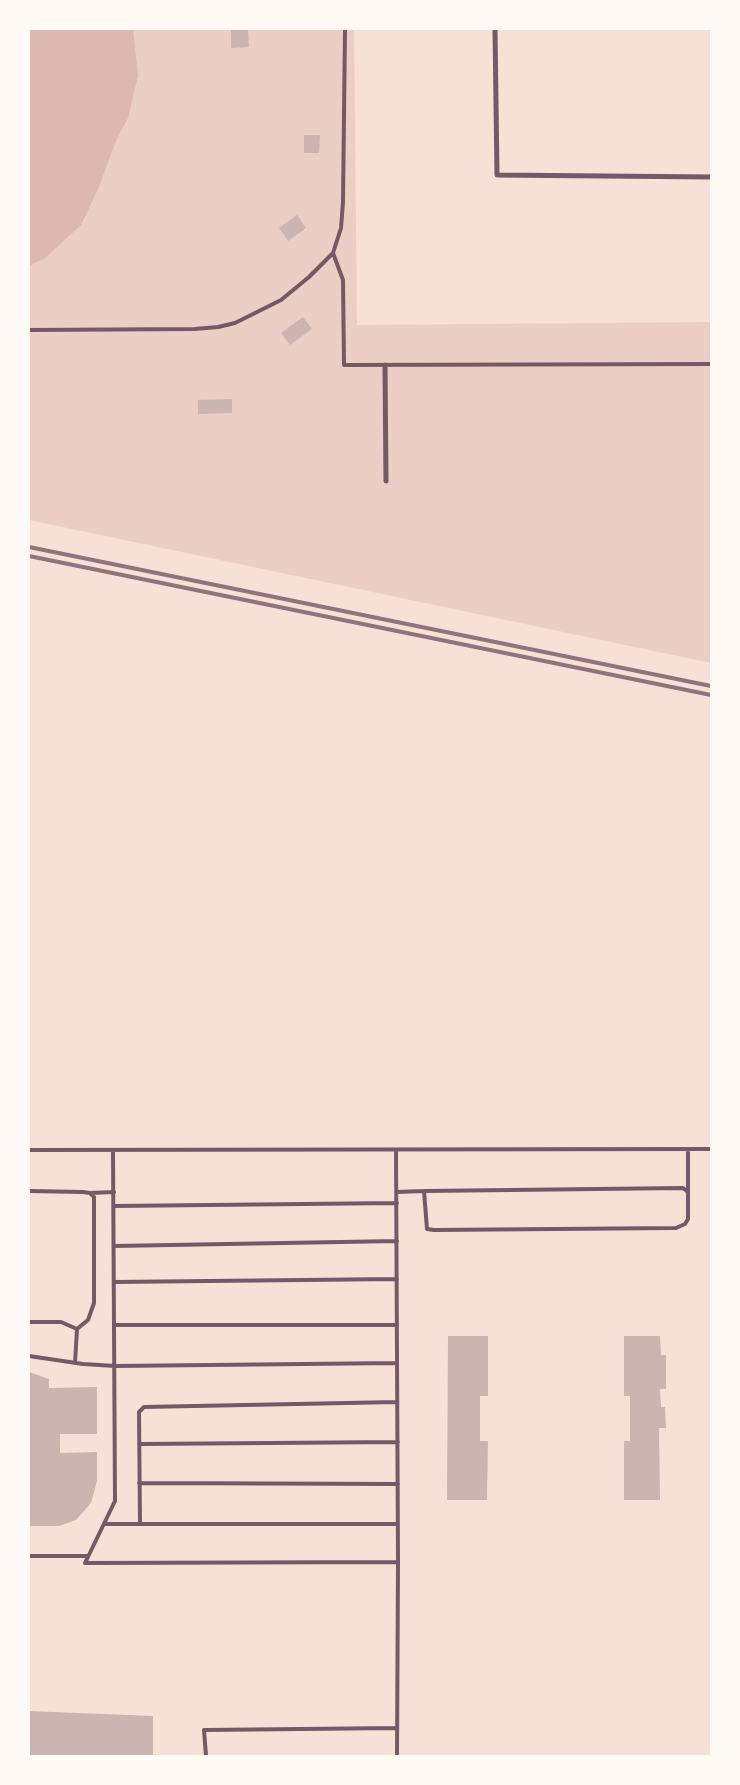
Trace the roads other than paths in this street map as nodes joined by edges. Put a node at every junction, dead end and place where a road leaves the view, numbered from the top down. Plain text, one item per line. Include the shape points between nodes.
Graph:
1 (345, 29) edge
2 (495, 29) edge
3 (711, 177) edge
4 (332, 252) junction
5 (29, 330) edge
6 (385, 364) junction
7 (711, 364) edge
8 (386, 481) dead end
9 (711, 1149) edge
10 (29, 1150) edge
11 (113, 1150) junction
12 (396, 1150) junction
13 (688, 1150) junction
14 (29, 1191) edge
15 (424, 1191) junction
16 (114, 1192) junction
17 (397, 1192) junction
18 (688, 1192) junction
19 (90, 1193) junction
20 (397, 1203) junction
21 (114, 1206) junction
22 (397, 1241) junction
23 (114, 1246) junction
24 (397, 1279) junction
25 (114, 1282) junction
26 (29, 1322) edge
27 (114, 1325) junction
28 (397, 1325) junction
29 (77, 1328) junction
30 (29, 1356) edge
31 (76, 1363) junction
32 (397, 1363) junction
33 (114, 1366) junction
34 (397, 1402) junction
35 (398, 1442) junction
36 (139, 1444) junction
37 (139, 1483) junction
38 (398, 1484) junction
39 (104, 1524) junction
40 (140, 1524) junction
41 (398, 1524) junction
42 (29, 1556) edge
43 (88, 1556) junction
44 (398, 1562) junction
45 (397, 1728) junction
46 (206, 1756) edge
47 (397, 1756) edge

1 - 4 lane via 342,228
2 - 3 street via 497,175
4 - 5 lane via 309,278 281,300 235,323 195,329
4 - 6 lane via 343,280 344,364
6 - 7 lane
6 - 8 street
9 - 13 lane
10 - 11 lane
11 - 12 lane
11 - 16 lane
12 - 13 lane
12 - 17 lane
13 - 18 lane
14 - 19 lane
15 - 17 lane
15 - 18 lane via 683,1188
15 - 18 lane via 426,1229 434,1230 676,1228 685,1224 688,1218
16 - 19 lane
16 - 21 lane
17 - 20 lane
19 - 29 lane via 94,1197 94,1303 88,1320
20 - 21 lane
20 - 22 lane
21 - 23 lane
22 - 23 lane
22 - 24 lane
23 - 25 lane
24 - 25 lane
24 - 28 lane
25 - 27 lane
26 - 29 lane via 61,1322
27 - 28 lane
27 - 33 lane
28 - 32 lane
29 - 31 lane
30 - 31 lane
31 - 33 lane
32 - 33 lane
32 - 34 lane
33 - 39 lane via 115,1501
34 - 35 lane
34 - 36 lane via 144,1407 139,1412
35 - 36 lane
35 - 38 lane
36 - 37 lane
37 - 38 lane
37 - 40 lane
38 - 41 lane
39 - 40 lane
39 - 43 lane
40 - 41 lane
41 - 44 lane
42 - 43 lane
43 - 44 lane via 85,1563
44 - 45 lane
45 - 46 lane via 204,1730
45 - 47 lane

